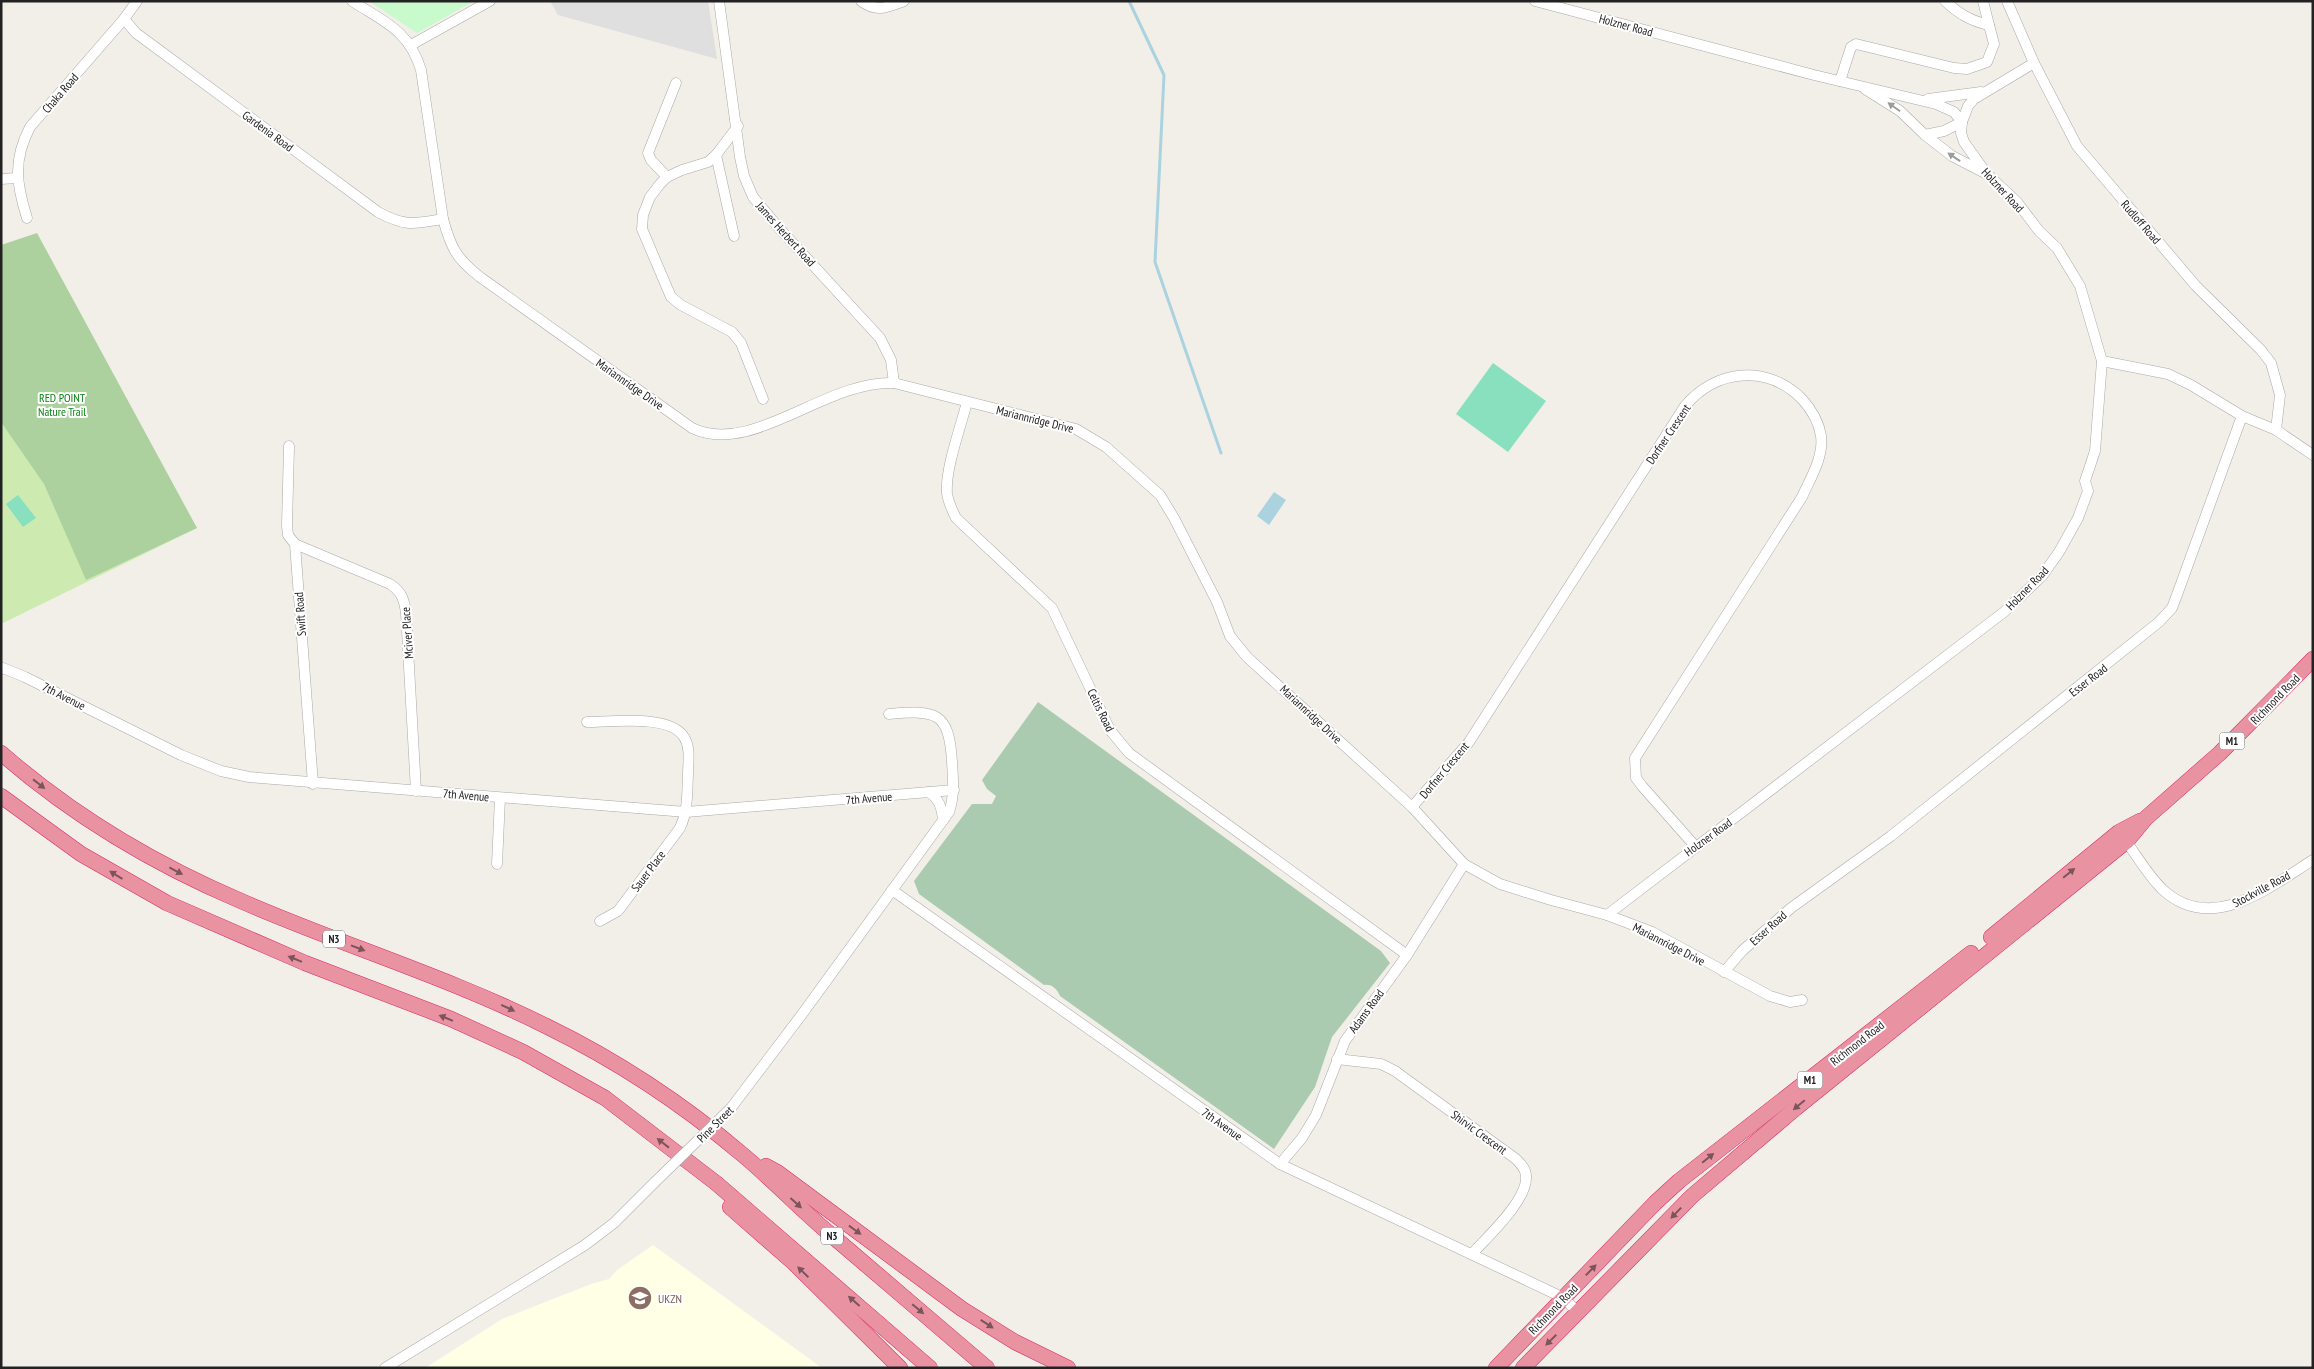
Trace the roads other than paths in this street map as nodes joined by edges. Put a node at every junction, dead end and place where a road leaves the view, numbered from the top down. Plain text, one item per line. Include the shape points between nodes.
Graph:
1 (137, 1) edge
2 (352, 1) edge
3 (490, 1) edge
4 (719, 1) edge
5 (861, 1) edge
6 (904, 1) edge
7 (1534, 1) edge
8 (1945, 1) edge
9 (1983, 1) edge
10 (2007, 1) edge
11 (124, 19) junction
12 (1990, 25) junction
13 (411, 45) junction
14 (2034, 63) junction
15 (1840, 81) junction
16 (676, 83) dead end
17 (1860, 85) junction
18 (1984, 92) junction
19 (1915, 98) junction
20 (1962, 122) junction
21 (738, 126) junction
22 (1925, 135) junction
23 (716, 155) junction
24 (1986, 173) junction
25 (667, 177) junction
26 (16, 178) junction
27 (1, 179) edge
28 (27, 218) dead end
29 (443, 218) junction
30 (734, 236) dead end
31 (2102, 361) junction
32 (894, 383) junction
33 (763, 399) dead end
34 (967, 402) junction
35 (2242, 416) junction
36 (2276, 430) junction
37 (290, 446) dead end
38 (2313, 455) edge
39 (295, 544) junction
40 (2313, 659) edge
41 (1, 669) edge
42 (889, 714) dead end
43 (587, 722) dead end
44 (1, 753) edge
45 (313, 784) junction
46 (954, 790) junction
47 (416, 792) junction
48 (928, 792) junction
49 (1, 796) edge
50 (500, 798) junction
51 (1412, 807) junction
52 (686, 812) junction
53 (943, 820) junction
54 (2123, 837) junction
55 (1695, 846) junction
56 (2313, 860) edge
57 (497, 864) dead end
58 (1464, 864) junction
59 (892, 890) junction
60 (1607, 915) junction
61 (600, 921) dead end
62 (1406, 955) junction
63 (1724, 972) junction
64 (1802, 1000) dead end
65 (1337, 1059) junction
66 (742, 1154) junction
67 (1280, 1164) junction
68 (716, 1183) junction
69 (1472, 1254) junction
70 (1564, 1298) junction
71 (1578, 1313) junction
72 (385, 1368) edge
73 (900, 1368) edge
74 (930, 1368) edge
75 (987, 1368) edge
76 (1068, 1368) edge
77 (1496, 1368) edge
78 (1523, 1368) edge

1 - 11 street
2 - 13 street, Mariannridge Drive via 399,32
3 - 13 street
4 - 21 street, James Herbert Road
5 - 6 street via 878,9
7 - 15 street, Holzner Road
8 - 12 street via 1968,18
9 - 12 street
10 - 14 street, Rudloff Road
11 - 26 street, Chaka Road via 30,127 23,141
11 - 29 street, Gardenia Road via 148,43 378,212 402,223
12 - 15 street via 1994,44 1992,53 1987,62 1979,66 1954,68 1856,44 1851,47
13 - 29 street, Mariannridge Drive via 420,70
14 - 18 street
14 - 36 street, Rudloff Road via 2077,146 2196,286 2262,350 2271,363 2280,395
15 - 17 street, Holzner Road
16 - 25 street via 648,153
17 - 19 street
22 -> 17 street, Holzner Road via 1900,111
18 - 19 street via 1936,99
18 - 20 street via 1968,106
19 - 20 street via 1951,111
20 - 22 street via 1944,131
20 - 24 street, Holzner Road via 1964,142
21 - 23 street
21 - 32 street, James Herbert Road via 742,166 753,196 880,338 891,360
24 -> 22 street, Holzner Road via 1966,165
23 - 25 street via 708,162
23 - 30 street
24 - 31 street, Holzner Road via 2017,202 2061,256 2080,286
25 - 33 street via 650,197 642,229 666,286 671,297 681,306 732,332 741,343
26 - 27 street
26 - 28 street, Chaka Road
29 - 32 street, Mariannridge Drive via 450,242 463,264 704,434 746,432 840,392 867,384
31 - 35 street via 2168,374
31 - 55 street, Holzner Road via 2095,451 2084,481 2088,491 2070,533 2042,576 2004,612 1956,650
32 - 34 street, Mariannridge Drive
34 - 51 street, Mariannridge Drive via 1076,429 1087,434 1147,483 1171,512 1217,602 1230,636 1247,657
34 - 62 street, Celtis Road via 949,474 949,504 956,518 1052,608 1118,741 1129,753
35 - 36 street
35 - 63 street, Esser Road via 2172,608 2159,622 1891,836 1791,908 1742,951
36 - 38 street
37 - 39 street, Swift Road via 287,526 288,535
39 - 45 street, Swift Road
39 - 47 street, Mciver Place via 400,591 406,613
40 - 54 highway, Richmond Road / M1 via 2220,754
41 - 45 street, 7th Avenue via 25,677 181,755 221,771
42 - 46 street via 918,712 938,718 945,724 951,744
43 - 52 street via 642,721 667,725 684,736 688,746
44 -> 66 highway, N3 via 54,796 171,868 239,901 473,992 548,1026 619,1066
45 - 47 street, 7th Avenue
46 - 48 street, 7th Avenue
46 - 53 street, Pine Street
47 - 50 street, 7th Avenue
48 - 52 street, 7th Avenue
48 - 53 street via 937,799
68 -> 49 highway via 605,1098 552,1067 451,1019 305,963 167,903 81,854
50 - 52 street, 7th Avenue
50 - 57 street
51 - 55 street, Dorfner Crescent via 1468,742 1694,395 1730,377 1766,377 1780,381 1806,403 1821,436 1819,457 1802,497 1635,758 1636,778
51 - 58 street, Mariannridge Drive
52 - 61 street, Sauer Place via 680,828 618,911
53 - 59 street, Pine Street
54 - 56 street, Stockville Road via 2163,889 2186,905 2204,909 2230,906
70 -> 54 highway, Richmond Road / M1 via 1679,1181
54 -> 71 highway, Richmond Road / M1 via 1692,1196
55 - 60 street, Holzner Road
58 - 60 street, Mariannridge Drive via 1500,884
58 - 62 street, Adams Road
59 - 67 street, 7th Avenue
59 - 72 street, Pine Street, bridge via 731,1108 614,1223 585,1245
60 - 63 street, Mariannridge Drive via 1652,932
62 - 65 street, Adams Road via 1345,1041
63 - 64 street, Mariannridge Drive via 1779,1000
65 - 67 street, Adams Road via 1316,1115
65 - 69 street, Shirvic Crescent via 1381,1064 1395,1071 1523,1167 1526,1184 1520,1197
66 -> 75 highway, N3 via 828,1233
66 -> 76 highway via 777,1172 962,1309 1015,1342
67 - 69 street, 7th Avenue
73 -> 68 highway via 794,1263 723,1200
74 -> 68 highway
69 - 70 street, 7th Avenue
70 - 71 street, 7th Avenue
70 - 77 highway, Richmond Road / M1
71 -> 78 highway, Richmond Road / M1

